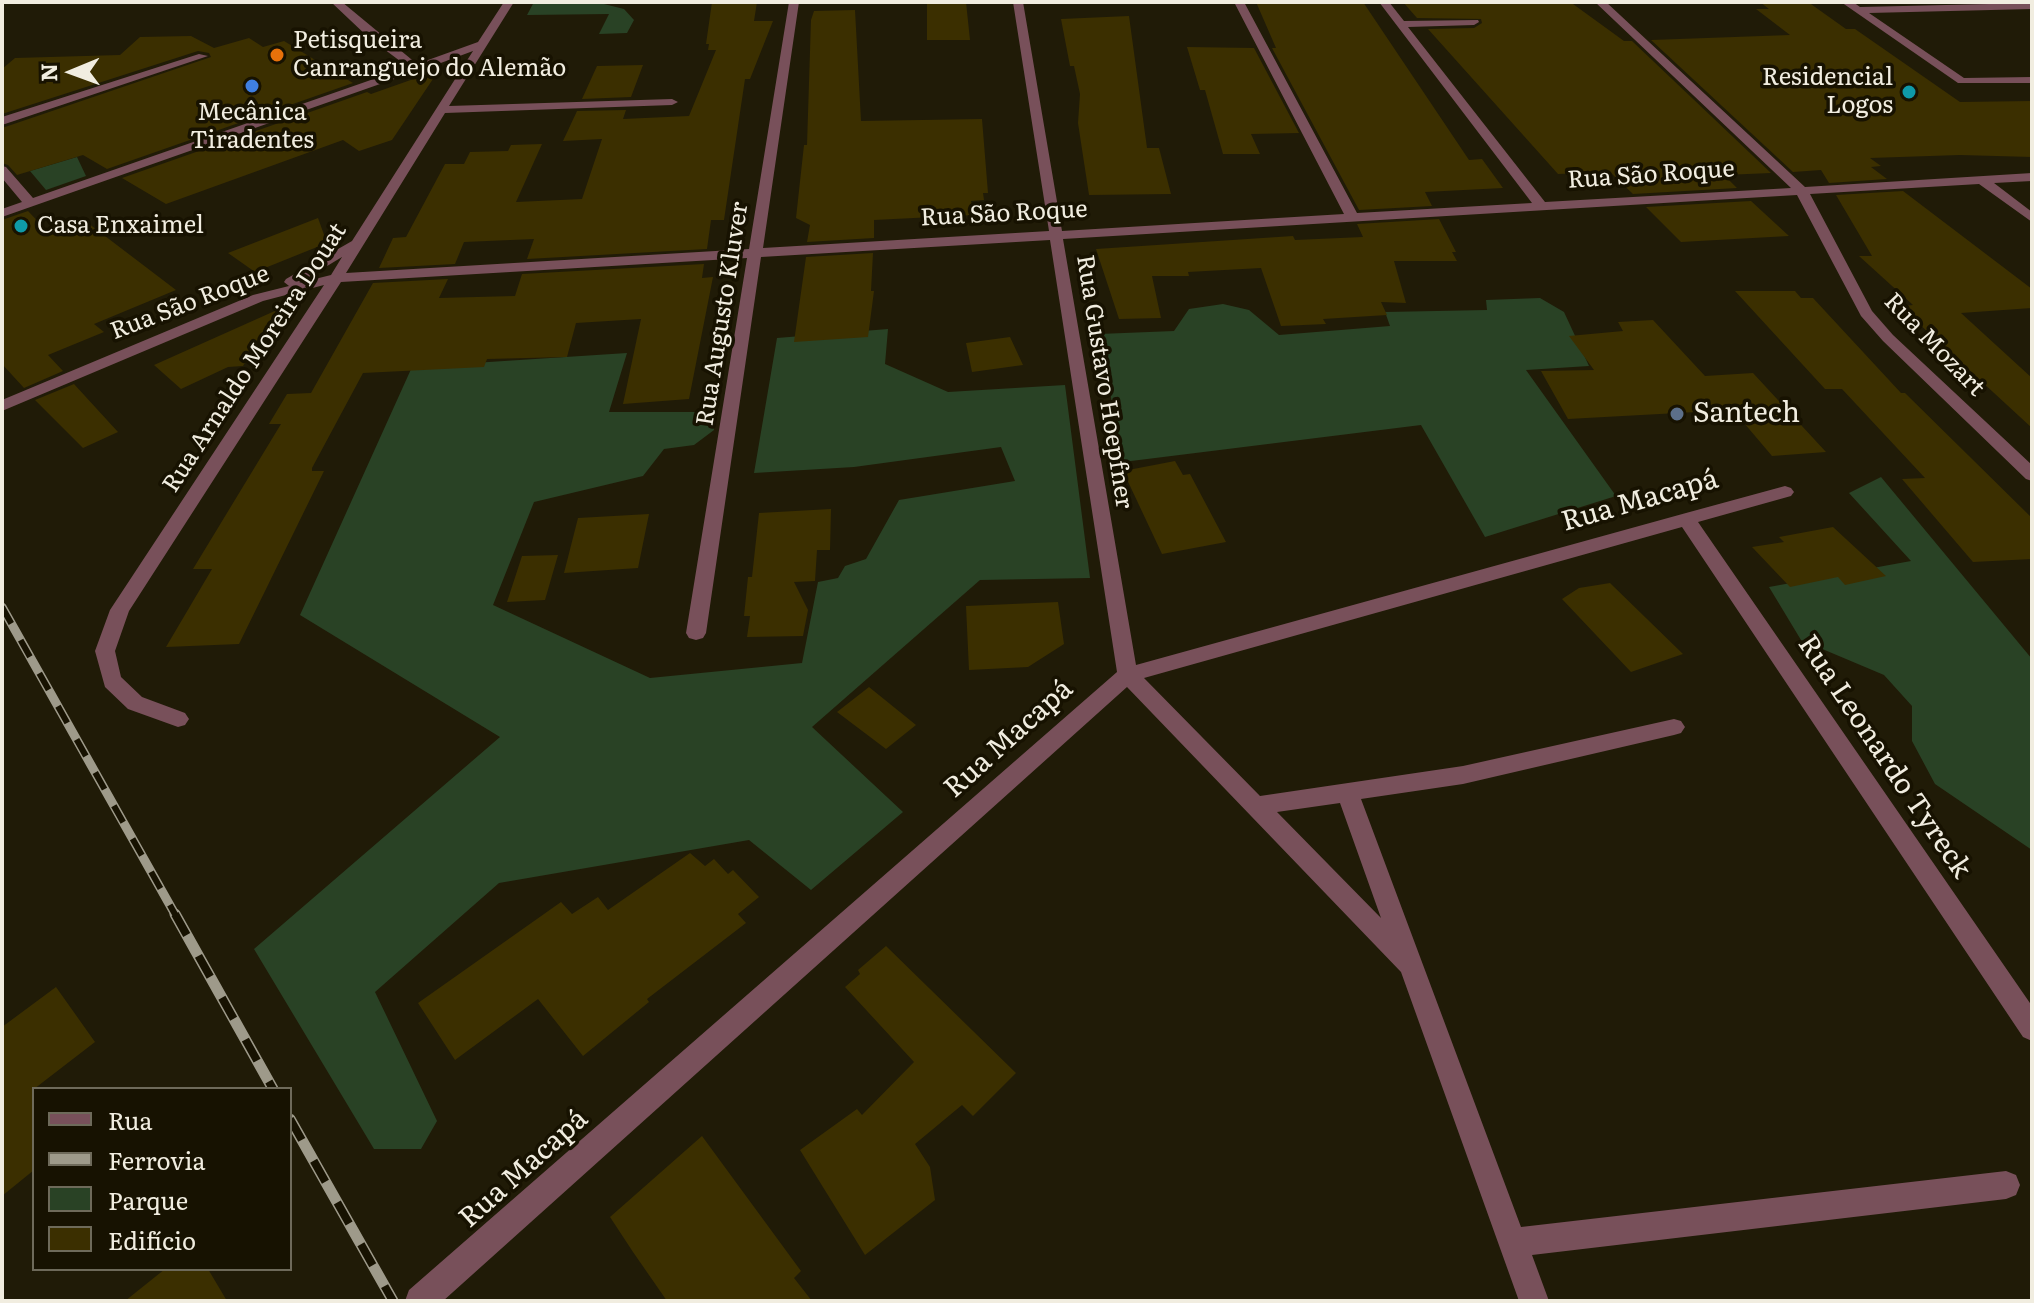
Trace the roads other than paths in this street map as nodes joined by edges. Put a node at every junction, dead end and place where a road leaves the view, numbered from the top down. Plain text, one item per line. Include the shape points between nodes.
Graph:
1 (336, 2) edge
2 (509, 2) edge
3 (794, 2) edge
4 (1018, 2) edge
5 (1239, 2) edge
6 (1384, 2) edge
7 (1600, 2) edge
8 (1846, 2) edge
9 (2032, 6) edge
10 (1858, 10) junction
11 (1474, 22) dead end
12 (1401, 24) junction
13 (481, 45) junction
14 (203, 56) dead end
15 (416, 68) junction
16 (462, 75) junction
17 (2032, 80) edge
18 (672, 102) dead end
19 (441, 110) junction
20 (2, 121) edge
21 (2, 170) edge
22 (2032, 177) edge
23 (1982, 180) junction
24 (1801, 190) junction
25 (30, 203) junction
26 (1541, 206) junction
27 (2, 213) edge
28 (1352, 217) junction
29 (2032, 218) edge
30 (1056, 235) junction
31 (362, 237) junction
32 (755, 253) junction
33 (336, 278) junction
34 (258, 298) junction
35 (2, 406) edge
36 (2032, 475) edge
37 (1785, 492) dead end
38 (1686, 519) junction
39 (696, 633) dead end
40 (1128, 675) junction
41 (178, 719) dead end
42 (1674, 727) dead end
43 (1348, 794) junction
44 (1255, 806) junction
45 (1410, 964) junction
46 (2032, 1028) edge
47 (2006, 1185) dead end
48 (1513, 1243) junction
49 (433, 1296) edge
50 (1534, 1301) edge

1 - 15 street
2 - 13 street, Rua Arnaldo Moreira Douat
3 - 32 street, Rua Augusto Kluver
4 - 30 street, Rua Gustavo Hoepfner
5 - 28 street
6 - 12 street
7 - 24 street, Rua Mozart
8 - 10 street
9 - 10 street
10 - 17 street via 1962,81
11 - 12 street
12 - 26 street
13 - 15 street
13 - 16 street, Rua Arnaldo Moreira Douat
14 - 20 street
15 - 16 street via 449,68
15 - 25 street
16 - 19 street, Rua Arnaldo Moreira Douat
18 - 19 street
19 - 31 street, Rua Arnaldo Moreira Douat
21 - 25 street
22 - 23 street, Rua São Roque
23 - 24 street, Rua São Roque
23 - 29 street
24 - 26 street, Rua São Roque
24 - 36 street, Rua Mozart via 1866,313
25 - 27 street
26 - 28 street, Rua São Roque
28 - 30 street, Rua São Roque
30 - 32 street, Rua São Roque
30 - 40 street, Rua Gustavo Hoepfner
31 - 33 street, Rua Arnaldo Moreira Douat
31 - 34 street via 311,272
32 - 33 street, Rua São Roque
32 - 39 street, Rua Augusto Kluver
33 - 34 street, Rua São Roque
33 - 41 street, Rua Arnaldo Moreira Douat via 120,610 105,651 112,681 135,703
34 - 35 street, Rua São Roque
37 - 38 street, Rua Macapá
38 - 40 street, Rua Macapá
38 - 46 street, Rua Leonardo Tyreck
40 - 44 street
40 - 49 street, Rua Macapá
42 - 43 street via 1515,765
43 - 44 street
43 - 45 street
44 - 45 street
45 - 48 street
47 - 48 street
48 - 50 street

